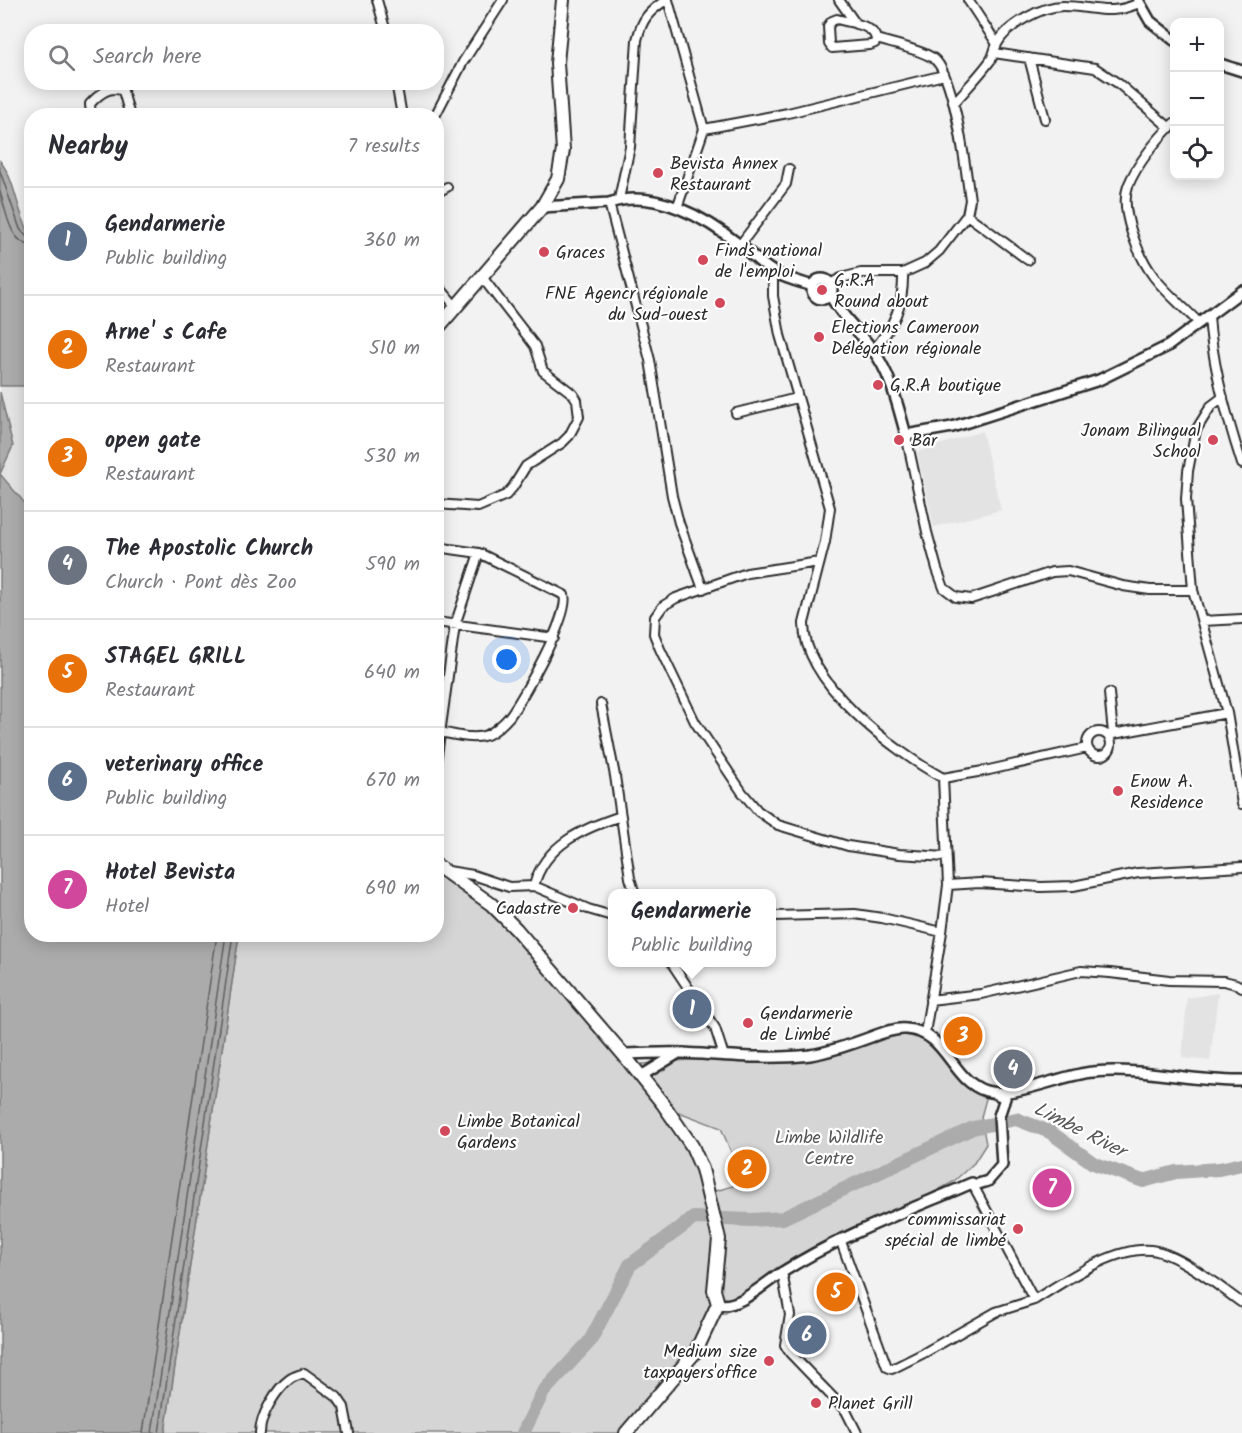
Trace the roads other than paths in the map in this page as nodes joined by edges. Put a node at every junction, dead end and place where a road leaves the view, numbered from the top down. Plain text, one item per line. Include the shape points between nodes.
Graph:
1 (377, 0) edge
2 (503, 0) edge
3 (563, 0) edge
4 (667, 0) edge
5 (839, 0) edge
6 (968, 0) edge
7 (1138, 1) edge
8 (384, 24) edge
9 (856, 24) junction
10 (1170, 37) edge
11 (876, 39) junction
12 (997, 44) junction
13 (994, 53) junction
14 (1029, 58) junction
15 (1224, 68) edge
16 (1242, 71) edge
17 (944, 75) junction
18 (109, 90) edge
19 (120, 90) edge
20 (397, 90) edge
21 (954, 103) junction
22 (90, 108) edge
23 (128, 108) edge
24 (401, 108) edge
25 (439, 108) edge
26 (1045, 119) dead end
27 (1170, 123) edge
28 (1171, 126) edge
29 (704, 129) junction
30 (789, 169) dead end
31 (447, 187) dead end
32 (444, 189) edge
33 (614, 201) junction
34 (542, 207) junction
35 (676, 208) junction
36 (967, 215) junction
37 (740, 245) junction
38 (1028, 260) dead end
39 (773, 272) junction
40 (903, 273) junction
41 (482, 276) junction
42 (830, 284) junction
43 (813, 286) junction
44 (1242, 291) edge
45 (444, 293) edge
46 (830, 295) junction
47 (456, 307) junction
48 (1209, 316) junction
49 (444, 321) edge
50 (1199, 323) junction
51 (873, 350) junction
52 (1224, 397) junction
53 (797, 398) junction
54 (736, 413) dead end
55 (906, 435) junction
56 (1242, 464) edge
57 (444, 505) edge
58 (444, 548) edge
59 (479, 554) junction
60 (819, 562) junction
61 (704, 589) junction
62 (1193, 590) junction
63 (1242, 619) edge
64 (1202, 621) junction
65 (444, 623) edge
66 (455, 625) junction
67 (554, 638) junction
68 (1109, 693) dead end
69 (444, 699) edge
70 (602, 704) dead end
71 (1227, 713) junction
72 (444, 733) edge
73 (1111, 734) junction
74 (1087, 748) junction
75 (943, 778) junction
76 (1242, 804) edge
77 (621, 816) junction
78 (946, 857) junction
79 (1242, 867) edge
80 (444, 869) edge
81 (444, 870) edge
82 (948, 885) junction
83 (534, 886) junction
84 (633, 889) edge
85 (608, 915) edge
86 (776, 916) edge
87 (942, 932) junction
88 (674, 967) edge
89 (1242, 987) edge
90 (930, 1000) junction
91 (925, 1033) junction
92 (679, 1053) junction
93 (623, 1054) junction
94 (724, 1056) junction
95 (641, 1076) junction
96 (1242, 1081) edge
97 (990, 1092) junction
98 (972, 1184) junction
99 (840, 1239) junction
100 (782, 1272) junction
101 (1034, 1300) junction
102 (1242, 1303) edge
103 (718, 1304) junction
104 (260, 1433) edge
105 (350, 1433) edge
106 (626, 1433) edge
107 (857, 1433) edge

1 - 8 street
2 - 25 street
3 - 34 highway via 557,63 563,150 558,179
4 - 29 street
4 - 33 street via 641,24 630,147
5 - 9 street
6 - 12 street
7 - 10 street via 1150,21
7 - 12 street via 1124,10 1059,6 1035,13 1013,26
9 - 11 street via 870,29
9 - 11 street via 832,21 828,34 832,48 870,45
11 - 17 street via 935,59
12 - 13 street
13 - 14 street
13 - 21 street
14 - 26 street
14 - 27 street via 1095,68
15 - 16 street
17 - 21 street
17 - 29 street
18 - 22 street via 100,94
19 - 23 street
20 - 24 street
21 - 36 street via 970,200
28 - 50 street via 1148,154 1128,188 1126,210 1139,249 1154,277
29 - 35 street
30 - 37 street via 786,184
31 - 32 street
33 - 34 street
33 - 35 street via 652,201
33 - 61 street via 651,360 672,496
34 - 41 highway
35 - 37 street via 705,221
36 - 38 street
36 - 40 street via 931,259
37 - 39 street
39 - 43 street
39 - 53 street via 777,319
40 - 42 street via 861,273
40 - 51 street via 899,310
41 - 47 highway
41 - 57 street via 535,346 543,372 573,394 579,417 569,436 526,466 506,495 478,507
42 - 43 street via 821,279
42 - 46 street
43 - 46 street via 813,293 819,298
44 - 48 street
45 - 47 street
46 - 51 street
47 - 49 highway
48 - 50 street
48 - 52 street
50 - 55 street via 1168,346 1099,380 952,427
51 - 55 street via 886,373
52 - 56 street
52 - 62 street via 1211,406 1196,430 1189,464 1186,499
53 - 54 street
53 - 60 street via 831,508
55 - 62 street via 937,569 944,588 956,597 971,599 1052,572 1068,571 1123,586
58 - 59 street
59 - 66 street
59 - 67 street via 564,595 566,607
60 - 61 street via 747,573
60 - 75 street via 804,633 819,668 855,713 897,749
61 - 78 street via 663,606 655,617 654,634 695,722 758,811 778,825 848,846
62 - 64 street
63 - 64 street
64 - 71 street
65 - 66 street
66 - 67 street
66 - 69 street
67 - 72 street via 509,717 490,734 471,737
68 - 73 street
70 - 77 street
71 - 73 street
71 - 76 street
73 - 74 street via 1090,734
73 - 74 street via 1107,753 1095,756
74 - 75 street
75 - 78 street
77 - 83 street via 588,828 558,848 543,862
77 - 84 street
78 - 82 street
79 - 82 street via 1138,873 1074,886
80 - 83 street via 509,887
81 - 93 highway via 491,904 516,929
82 - 87 street
83 - 85 street
86 - 87 street via 855,914
87 - 90 street
88 - 94 street via 716,1028
89 - 90 street via 1224,981 1081,972 981,994
90 - 91 street
91 - 94 street via 902,1028 794,1057
91 - 97 street via 966,1078
92 - 93 street
92 - 94 street
92 - 95 street
93 - 95 highway
95 - 103 highway via 692,1146 702,1169 719,1239 714,1290
96 - 97 street via 1110,1071
97 - 98 street via 1005,1098 999,1116 1002,1164 988,1181
98 - 99 street
98 - 101 street
99 - 100 street
99 - 101 street via 887,1366 892,1369 996,1312
100 - 103 street via 731,1306
100 - 107 street via 790,1315 785,1345 846,1411
101 - 102 street via 1099,1262 1152,1250 1202,1274
103 - 106 highway via 696,1351
104 - 105 street via 271,1401 291,1378 304,1373 344,1407

